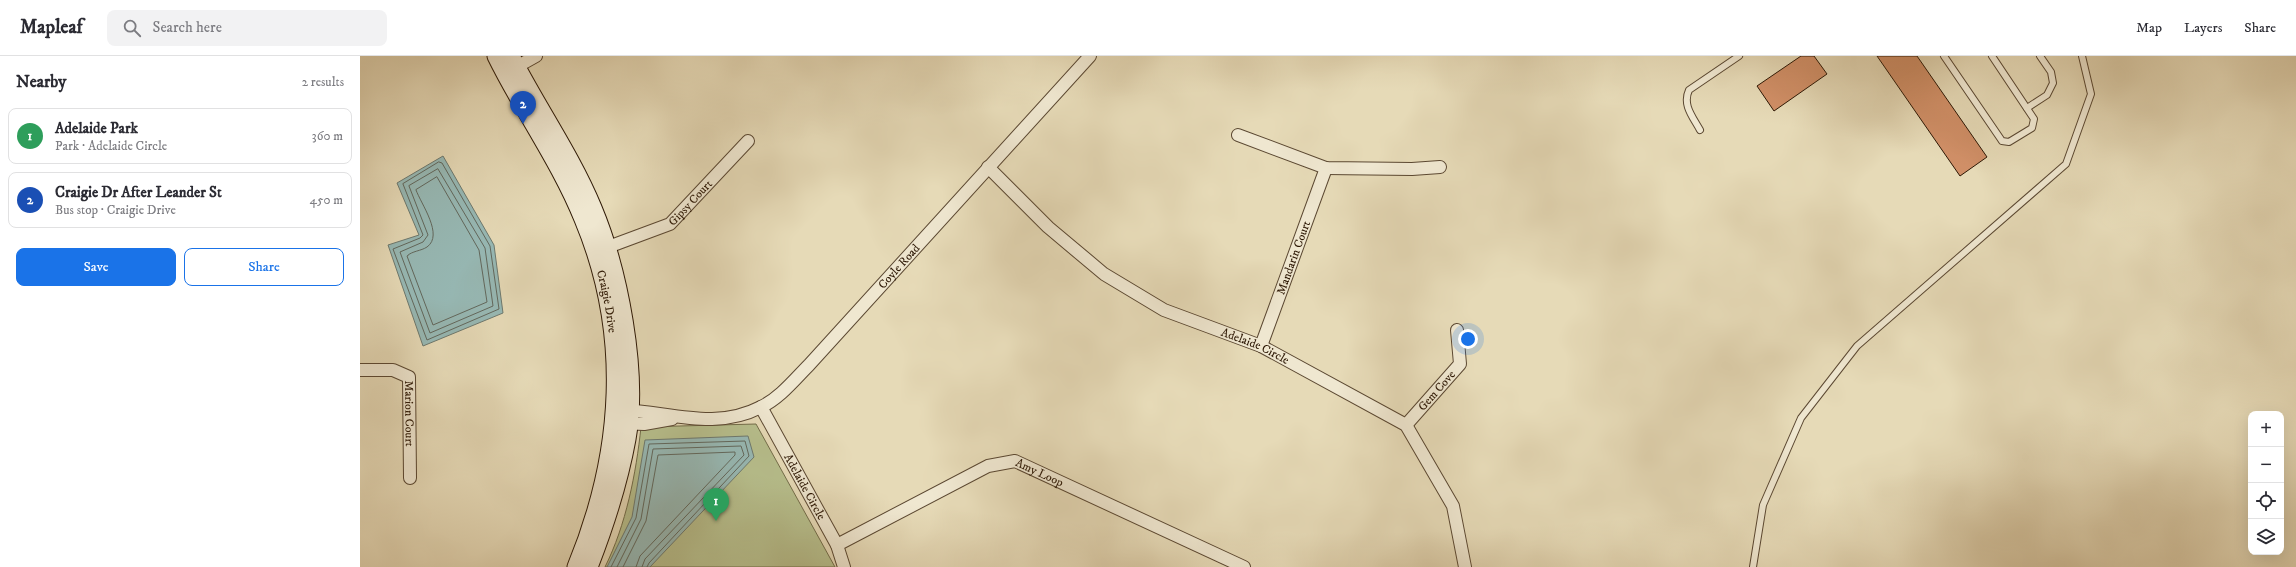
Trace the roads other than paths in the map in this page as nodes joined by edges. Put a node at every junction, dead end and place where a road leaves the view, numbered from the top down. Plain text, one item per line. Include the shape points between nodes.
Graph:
1 (496, 56) edge
2 (536, 56) edge
3 (1090, 56) edge
4 (1739, 56) edge
5 (1944, 56) edge
6 (1992, 56) edge
7 (2040, 56) edge
8 (2082, 56) edge
9 (511, 66) edge
10 (2027, 108) junction
11 (1700, 130) dead end
12 (1238, 135) dead end
13 (748, 141) dead end
14 (988, 167) junction
15 (1326, 168) junction
16 (1440, 168) dead end
17 (601, 250) junction
18 (1457, 330) dead end
19 (1261, 346) junction
20 (360, 370) edge
21 (761, 407) junction
22 (622, 417) junction
23 (1406, 425) junction
24 (410, 478) dead end
25 (838, 545) junction
26 (576, 567) edge
27 (589, 567) edge
28 (844, 567) edge
29 (1244, 567) edge
30 (1465, 567) edge
31 (1753, 567) edge

1 - 9 main road, Craigie Drive
2 - 9 street
3 - 14 street, Coyle Road
4 - 11 lane via 1689,90 1686,104
5 - 10 lane via 2002,141 2011,141 2034,125 2034,119
6 - 10 lane
7 - 10 lane via 2051,72 2053,83 2047,95
8 - 31 lane via 2091,94 2066,164 1857,346 1801,418 1763,505
9 - 17 main road, Craigie Drive via 559,170
12 - 15 street
13 - 17 street, Gipsy Court via 670,224
14 - 19 street, Adelaide Circle via 1048,227 1104,274 1164,310
14 - 21 street, Coyle Road via 809,364 778,395
15 - 16 street
15 - 19 street, Mandarin Court
17 - 22 main road, Craigie Drive
18 - 23 street, Gem Cove via 1460,364
19 - 23 street, Adelaide Circle
20 - 24 street, Marion Court via 393,370 409,377
21 - 22 street, Coyle Road via 717,420 675,418 643,411
21 - 25 street, Adelaide Circle
22 - 26 main road, Craigie Drive
22 - 27 main road, Craigie Drive via 612,503
23 - 30 street via 1453,506
25 - 28 street, Adelaide Circle
25 - 29 street, Amy Loop via 988,466 1015,461

